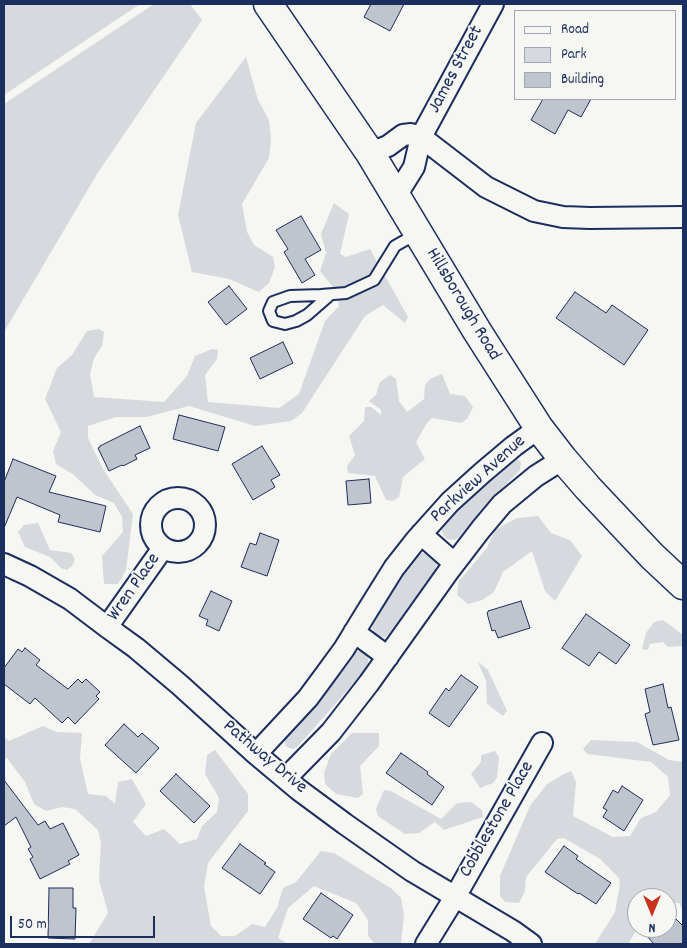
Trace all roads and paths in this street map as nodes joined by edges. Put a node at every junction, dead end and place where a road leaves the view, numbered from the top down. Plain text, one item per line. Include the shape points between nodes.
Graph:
1 (268, 4) edge
2 (493, 4) edge
3 (421, 137) junction
4 (370, 153) junction
5 (396, 196) junction
6 (683, 217) edge
7 (418, 232) junction
8 (330, 295) junction
9 (540, 428) junction
10 (562, 459) junction
11 (421, 534) junction
12 (163, 548) dead end
13 (454, 563) junction
14 (4, 564) edge
15 (683, 585) edge
16 (107, 628) junction
17 (354, 632) junction
18 (388, 658) junction
19 (542, 743) dead end
20 (256, 754) junction
21 (286, 778) junction
22 (455, 897) junction
23 (426, 944) edge
24 (531, 944) edge

1 - 4 main road, Hillsborough Road
2 - 3 street, James Street
3 - 4 street, James Street via 404,135
3 - 5 street, James Street via 414,166
3 - 6 street via 486,188 534,211 562,217
4 - 5 main road, Hillsborough Road
5 - 7 main road, Hillsborough Road
7 - 8 lane via 395,246 374,280 346,294
7 - 9 main road, Hillsborough Road
8 - 8 lane via 290,296 273,302 269,310 273,322 296,322
9 - 10 main road, Hillsborough Road
9 - 11 street, Parkview Avenue via 475,479
10 - 13 street, Parkview Avenue via 502,504
10 - 15 main road, Hillsborough Road via 612,515
11 - 13 street, Parkview Avenue
11 - 17 street, Parkview Avenue via 394,568
12 - 16 street, Wren Place
13 - 18 street, Parkview Avenue
14 - 16 street, Pathway Drive via 70,598
16 - 20 street, Pathway Drive via 180,684
17 - 18 street
17 - 20 street, Parkview Avenue via 308,698
18 - 21 street, Parkview Avenue via 331,732
19 - 22 street, Cobblestone Place
20 - 21 street, Pathway Drive
21 - 22 street, Pathway Drive via 412,871
22 - 23 street, Cobblestone Place
22 - 24 street, Pathway Drive

